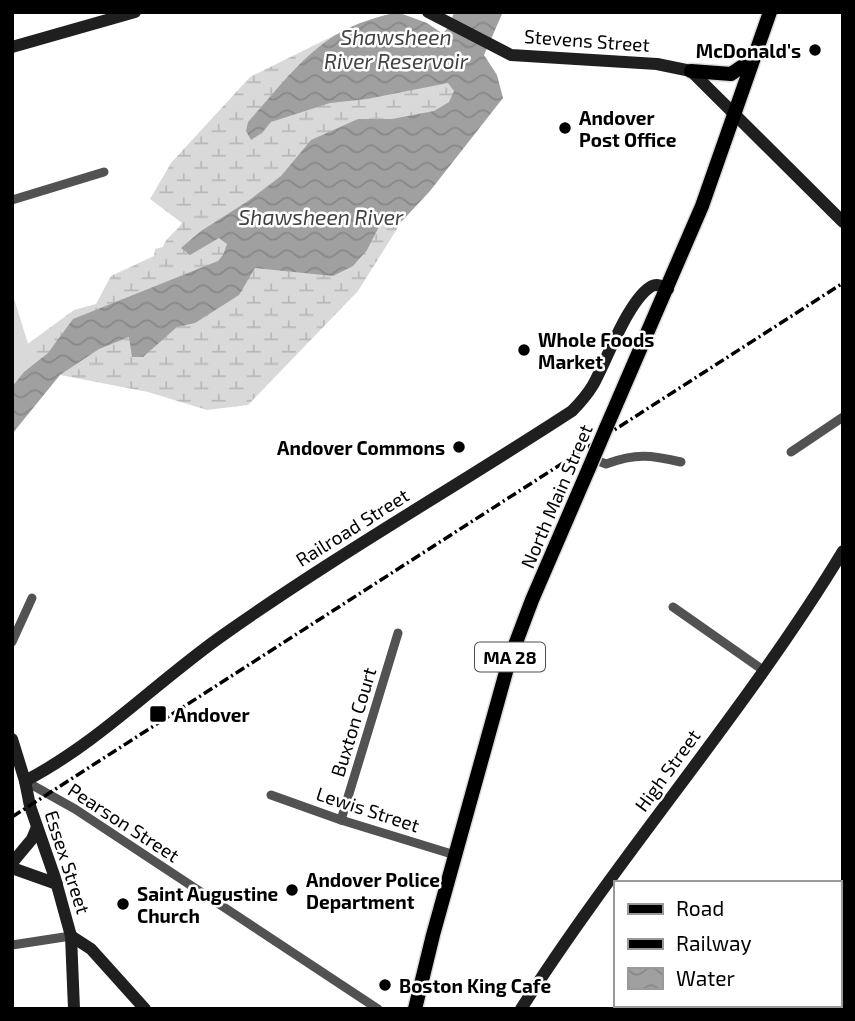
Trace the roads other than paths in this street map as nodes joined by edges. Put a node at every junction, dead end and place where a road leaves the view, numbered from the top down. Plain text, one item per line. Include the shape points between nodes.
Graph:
1 (135, 12) edge
2 (428, 12) edge
3 (770, 12) edge
4 (12, 47) edge
5 (753, 59) junction
6 (691, 71) junction
7 (734, 116) junction
8 (104, 172) dead end
9 (12, 200) edge
10 (843, 222) edge
11 (668, 289) junction
12 (843, 417) edge
13 (791, 452) dead end
14 (681, 462) dead end
15 (591, 463) junction
16 (843, 551) edge
17 (32, 598) dead end
18 (673, 607) dead end
19 (398, 634) dead end
20 (12, 642) edge
21 (763, 670) junction
22 (12, 739) edge
23 (25, 782) junction
24 (271, 796) dead end
25 (341, 820) junction
26 (37, 827) junction
27 (455, 855) junction
28 (12, 866) edge
29 (57, 884) junction
30 (71, 936) junction
31 (12, 945) edge
32 (74, 1009) edge
33 (145, 1009) edge
34 (378, 1009) edge
35 (415, 1009) edge
36 (521, 1009) edge

1 - 4 main road
2 - 6 main road, Stevens Street via 511,55 657,64
3 - 5 main road, North Main Street / MA 28
5 - 6 main road via 731,74
5 - 7 main road, North Main Street / MA 28
6 - 7 main road
7 - 10 main road
7 - 11 main road, North Main Street / MA 28
8 - 9 street
11 - 15 main road, North Main Street / MA 28, bridge
11 - 23 main road, Railroad Street via 652,286 643,294 626,317 592,386 572,411 259,610 185,662 93,739
12 - 13 street
14 - 15 street via 652,455
15 - 27 main road, North Main Street / MA 28 via 509,661
16 - 21 main road, High Street
17 - 20 street
18 - 21 street
19 - 25 street, Buxton Court
21 - 36 main road, High Street via 570,934
22 - 23 main road, Essex Street
23 - 26 main road, Essex Street
23 - 34 street, Pearson Street via 75,809
24 - 25 street, Lewis Street
25 - 27 street, Lewis Street
26 - 28 main road
26 - 29 main road, Essex Street
27 - 35 main road, North Main Street / MA 28
28 - 29 main road
29 - 30 main road, Essex Street
30 - 31 street
30 - 32 main road
30 - 33 main road, Essex Street via 91,949

